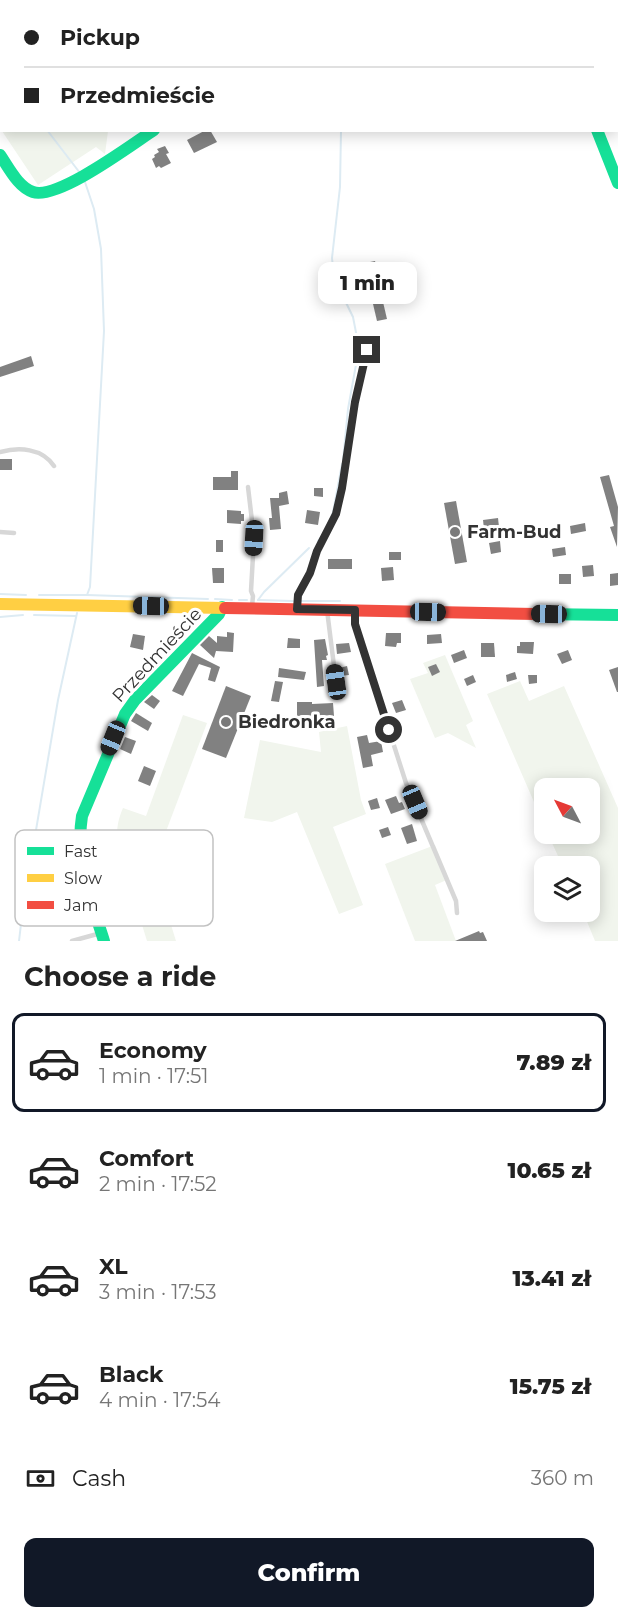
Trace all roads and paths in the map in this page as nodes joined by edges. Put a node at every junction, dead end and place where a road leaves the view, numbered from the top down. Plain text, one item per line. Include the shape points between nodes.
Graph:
1 (151, 132) edge
2 (602, 132) edge
3 (0, 155) edge
4 (618, 183) edge
5 (367, 350) dead end
6 (0, 452) edge
7 (54, 466) dead end
8 (248, 487) dead end
9 (0, 532) edge
10 (14, 533) dead end
11 (0, 604) edge
12 (222, 607) junction
13 (252, 608) junction
14 (297, 609) junction
15 (327, 609) junction
16 (355, 610) junction
17 (618, 615) edge
18 (333, 693) dead end
19 (78, 830) edge
20 (457, 913) dead end
21 (102, 937) edge
22 (72, 941) edge

1 - 3 main road via 70,184 45,194 23,187
2 - 4 main road
5 - 14 lane via 336,514 298,595
6 - 7 lane via 28,449
8 - 13 lane via 254,538
9 - 10 lane
11 - 12 main road
12 - 13 main road
12 - 19 main road, Przedmieście via 125,714
13 - 14 main road
14 - 15 main road
15 - 16 main road
15 - 18 lane via 336,682
16 - 17 main road
16 - 20 lane via 355,624 406,783 456,902
21 - 22 lane

